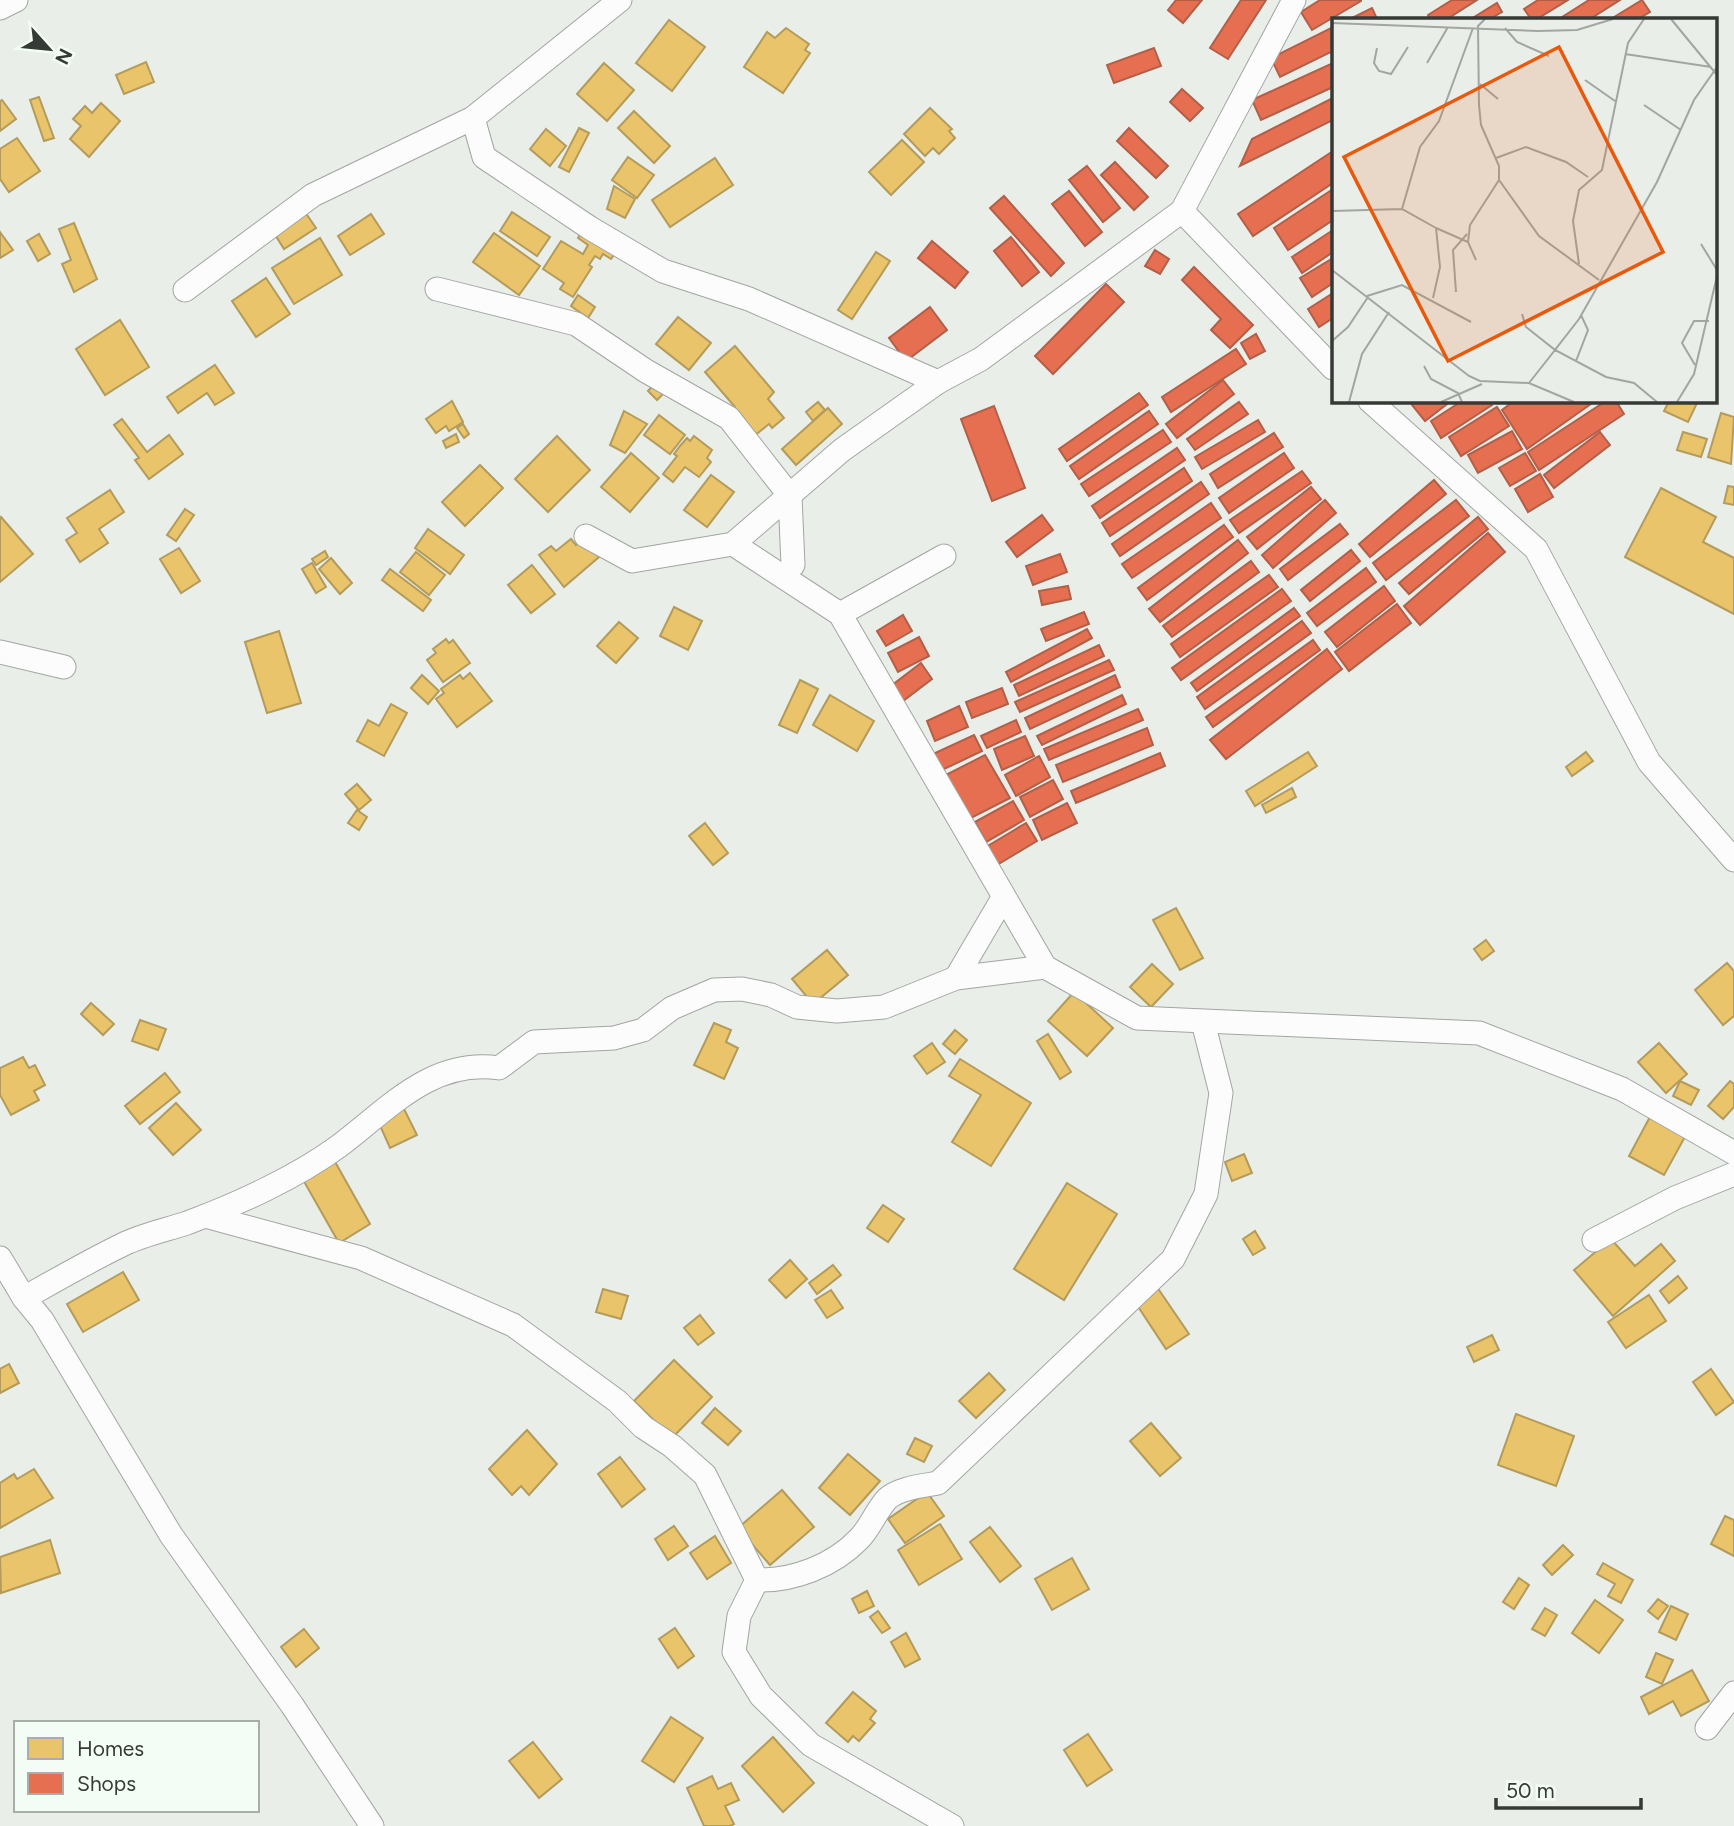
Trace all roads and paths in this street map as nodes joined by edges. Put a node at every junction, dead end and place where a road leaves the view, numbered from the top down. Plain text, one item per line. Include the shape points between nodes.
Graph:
1 (16, 0) edge
2 (620, 0) edge
3 (1294, 0) edge
4 (0, 8) edge
5 (473, 118) junction
6 (1182, 211) junction
7 (437, 289) dead end
8 (186, 290) dead end
9 (1332, 367) edge
10 (938, 382) junction
11 (1371, 402) edge
12 (790, 496) junction
13 (586, 536) dead end
14 (733, 544) junction
15 (944, 556) dead end
16 (793, 565) dead end
17 (840, 614) junction
18 (0, 652) edge
19 (64, 667) dead end
20 (1734, 860) edge
21 (1003, 898) junction
22 (1045, 967) junction
23 (956, 978) junction
24 (1203, 1022) junction
25 (1734, 1153) edge
26 (1734, 1174) edge
27 (205, 1216) junction
28 (1594, 1240) dead end
29 (0, 1258) edge
30 (24, 1298) junction
31 (757, 1580) junction
32 (1734, 1693) edge
33 (1707, 1728) dead end
34 (372, 1826) edge
35 (952, 1826) edge

1 - 4 street
2 - 5 street
3 - 6 street
5 - 8 street via 313,195
5 - 10 street via 484,157 663,271 749,299
6 - 9 street
6 - 10 street via 981,359
7 - 12 street via 589,331 646,371 729,418
10 - 12 street via 842,450
11 - 20 street via 1536,549 1648,762
12 - 14 street
12 - 16 street
13 - 14 street via 632,561
14 - 17 street
15 - 17 street
17 - 21 street
18 - 19 street
21 - 22 street
21 - 23 street
22 - 23 street
22 - 24 street via 1137,1018
23 - 27 street via 884,1007 837,1011 797,1007 742,989 714,990 672,1008 643,1030 614,1038 534,1042 499,1068 479,1065 426,1079 299,1171
24 - 25 street via 1479,1033 1622,1089
24 - 31 street via 1221,1093 1206,1194 1173,1259 938,1483 888,1498 859,1540 815,1569 783,1581
26 - 28 street
27 - 30 street via 124,1244
27 - 31 street via 361,1258 513,1325 617,1401 705,1475
29 - 30 street
30 - 34 street via 42,1320 171,1535
31 - 35 street via 739,1616 734,1652 761,1696 811,1745
32 - 33 street

